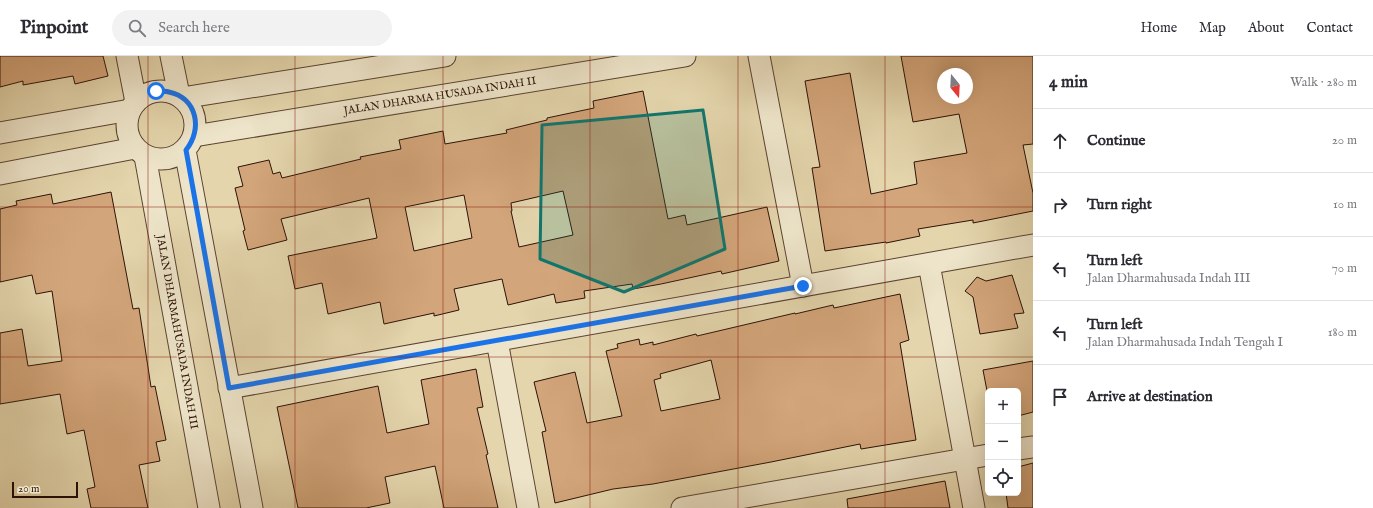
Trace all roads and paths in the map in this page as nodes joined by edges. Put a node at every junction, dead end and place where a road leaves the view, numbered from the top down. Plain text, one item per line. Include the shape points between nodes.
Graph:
1 (127, 56) edge
2 (171, 56) edge
3 (445, 56) edge
4 (685, 56) edge
5 (759, 56) edge
6 (180, 96) junction
7 (133, 106) junction
8 (0, 133) edge
9 (190, 143) junction
10 (140, 152) junction
11 (0, 174) edge
12 (1033, 245) edge
13 (929, 264) junction
14 (803, 286) junction
15 (497, 341) junction
16 (229, 388) junction
17 (1033, 447) edge
18 (1021, 449) edge
19 (985, 455) edge
20 (965, 458) junction
21 (209, 508) edge
22 (252, 508) edge
23 (528, 508) edge
24 (682, 508) edge
25 (974, 508) edge

1 - 7 street
2 - 6 street
3 - 6 street
4 - 9 street, JALAN DHARMA HUSADA INDAH II
5 - 14 street
6 - 7 street via 168,91 156,91 145,95
6 - 9 street via 189,104 195,119 196,128
7 - 8 street
7 - 10 street via 126,123 128,136
9 - 10 street via 177,156 166,159 155,159
9 - 16 street
10 - 11 street
10 - 21 street, JALAN DHARMAHUSADA INDAH III
12 - 13 street
13 - 14 street
13 - 20 street
14 - 15 street
15 - 16 street
15 - 23 street
16 - 22 street
17 - 18 street
19 - 20 street
20 - 24 street
20 - 25 street

